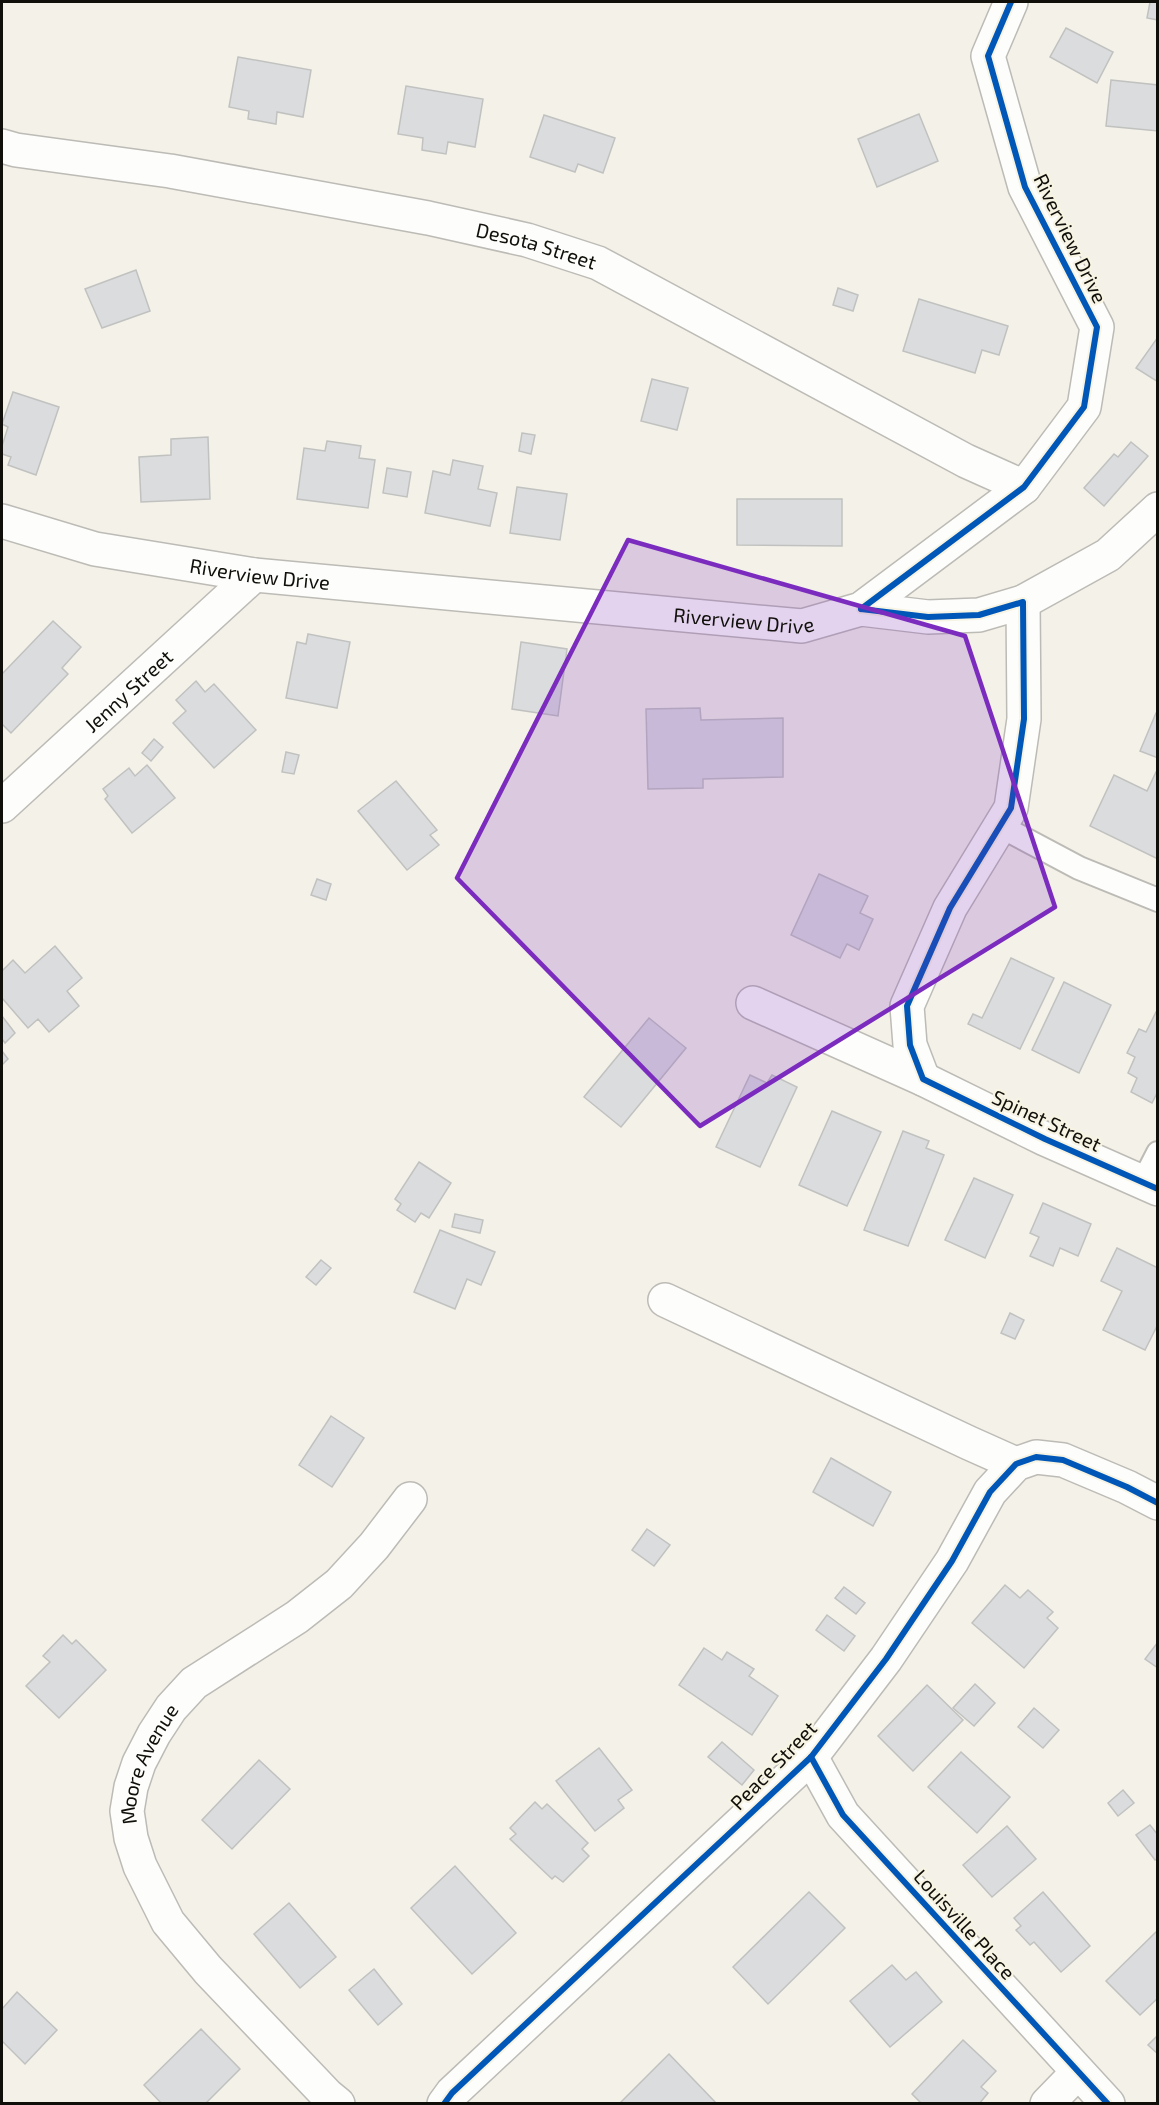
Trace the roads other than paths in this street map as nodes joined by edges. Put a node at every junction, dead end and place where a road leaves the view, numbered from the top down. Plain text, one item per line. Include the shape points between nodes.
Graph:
1 (1011, 2) edge
2 (2, 146) edge
3 (1024, 487) junction
4 (1158, 509) edge
5 (2, 521) edge
6 (254, 575) junction
7 (1023, 602) junction
8 (861, 609) junction
9 (2, 806) edge
10 (1000, 826) junction
11 (1158, 900) edge
12 (753, 1003) dead end
13 (923, 1079) junction
14 (1158, 1153) edge
15 (1150, 1186) edge
16 (664, 1300) dead end
17 (1016, 1464) junction
18 (410, 1499) dead end
19 (1158, 1503) edge
20 (811, 1757) junction
21 (1078, 2072) junction
22 (338, 2103) edge
23 (444, 2103) edge
24 (1047, 2103) edge
25 (1108, 2103) edge

1 - 3 street, Riverview Drive via 988,56 1025,187 1096,327 1084,407
2 - 3 street, Desota Street via 170,171 428,218 527,240 598,263 966,461
3 - 8 street, Riverview Drive
4 - 7 street via 1108,555
5 - 6 street, Riverview Drive via 95,549
6 - 8 street, Riverview Drive via 802,626
6 - 9 street, Jenny Street
7 - 8 street via 979,615 928,617
7 - 10 street via 1024,719 1011,808
10 - 11 lane via 1079,868
10 - 13 street via 950,908 907,1006 910,1045
12 - 13 street, Spinet Street
13 - 15 street, Spinet Street
14 - 15 lane
16 - 17 street
17 - 19 street via 1036,1457 1064,1460
17 - 20 street, Peace Street via 990,1492 952,1561 886,1659
18 - 22 street, Moore Avenue via 339,1584 297,1617 194,1683 171,1708 139,1763 130,1786 127,1811 130,1838 140,1866 168,1922 208,1970
20 - 21 street, Louisville Place via 843,1815
20 - 23 street, Peace Street
21 - 24 street
21 - 25 street, Louisville Place

